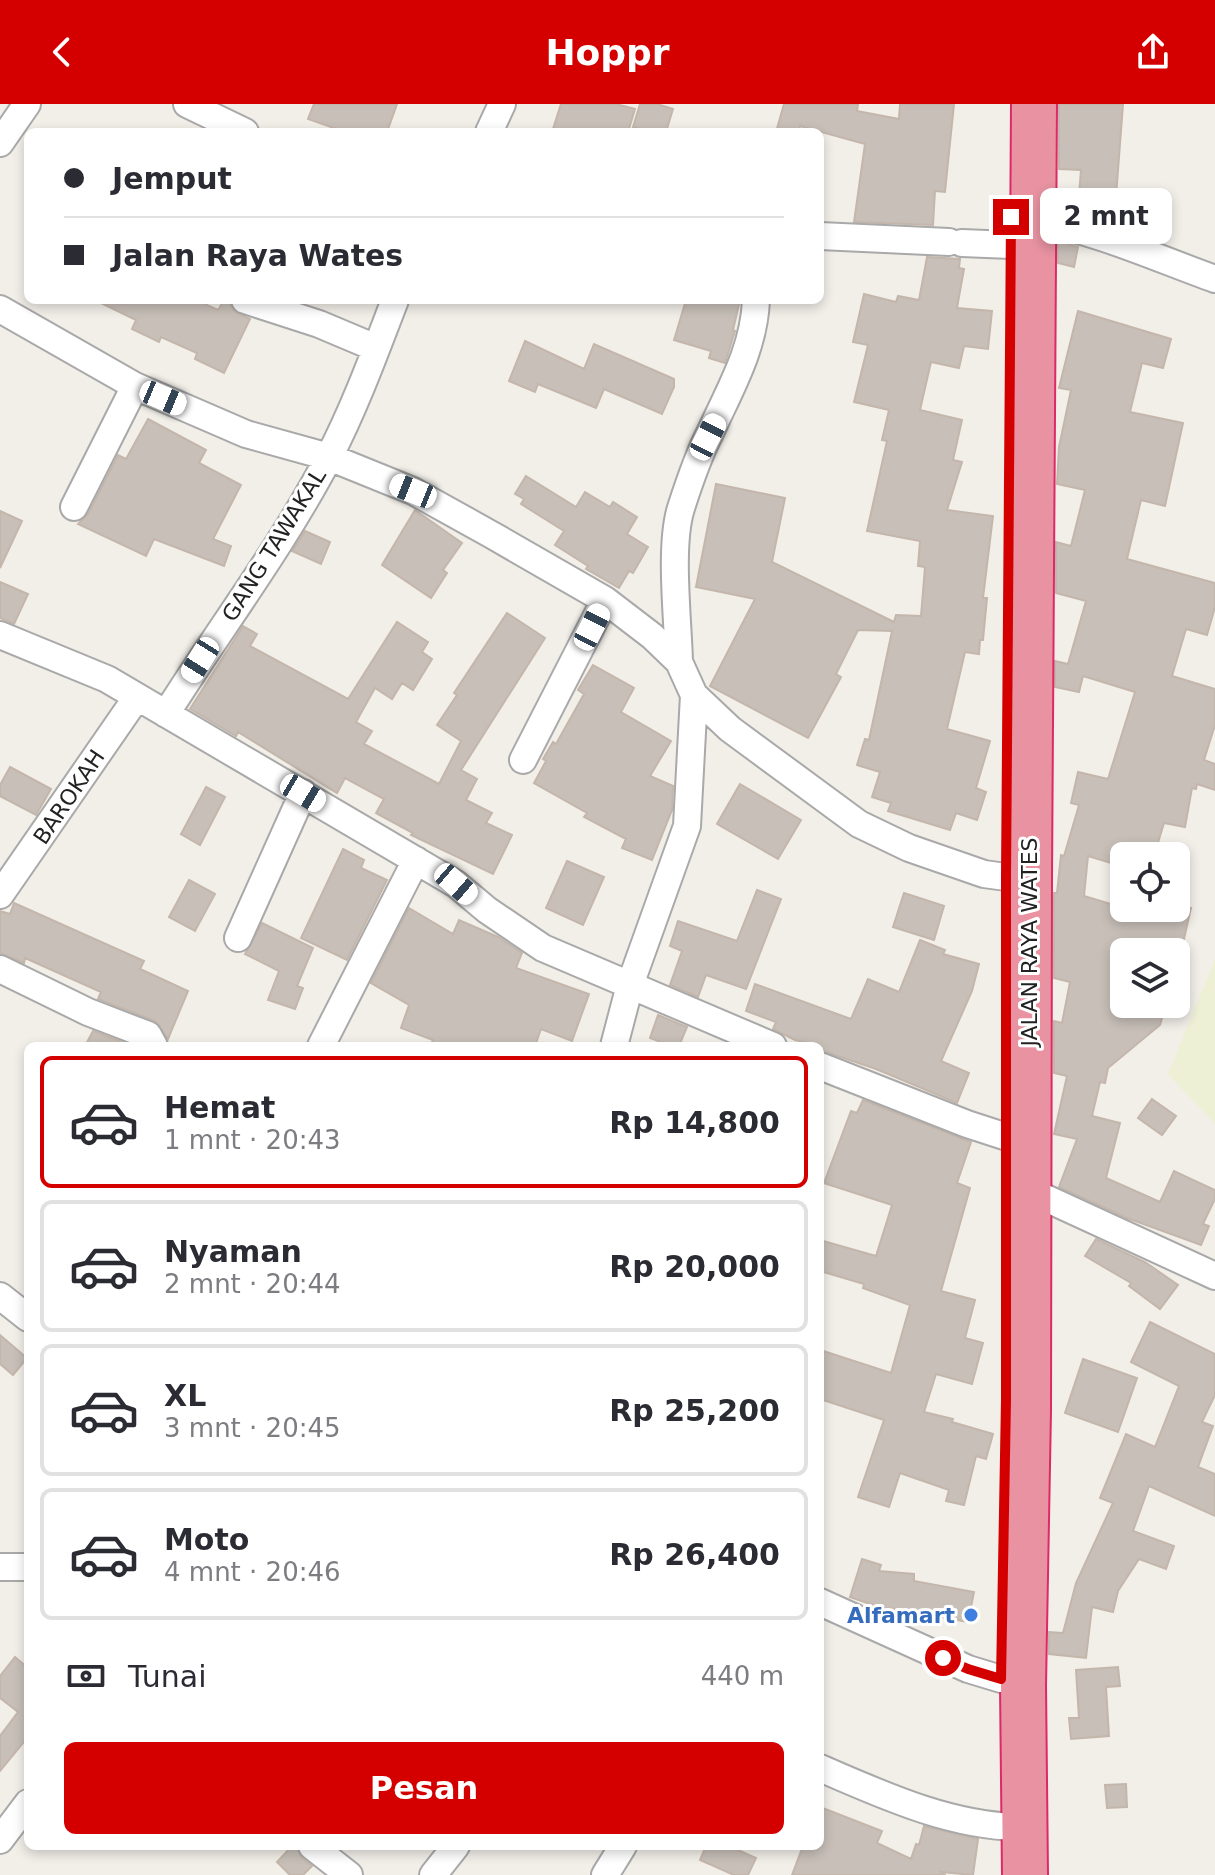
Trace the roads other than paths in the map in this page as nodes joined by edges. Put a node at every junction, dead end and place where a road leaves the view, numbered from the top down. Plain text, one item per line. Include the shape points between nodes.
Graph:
1 (27, 104) edge
2 (187, 104) edge
3 (502, 104) edge
4 (1012, 104) edge
5 (1034, 104) edge
6 (237, 128) edge
7 (491, 128) edge
8 (0, 143) edge
9 (1022, 233) junction
10 (824, 236) edge
11 (1214, 274) edge
12 (257, 304) edge
13 (393, 304) edge
14 (756, 304) edge
15 (0, 309) edge
16 (376, 348) junction
17 (135, 386) junction
18 (329, 457) junction
19 (74, 507) dead end
20 (605, 600) junction
21 (0, 635) edge
22 (679, 662) junction
23 (694, 695) junction
24 (137, 697) junction
25 (166, 714) junction
26 (523, 760) dead end
27 (303, 793) junction
28 (416, 860) junction
29 (1006, 877) junction
30 (0, 895) edge
31 (238, 938) dead end
32 (0, 969) edge
33 (630, 985) junction
34 (152, 1042) edge
35 (323, 1042) edge
36 (615, 1042) edge
37 (764, 1042) edge
38 (824, 1068) edge
39 (1007, 1137) junction
40 (1028, 1190) junction
41 (1215, 1276) edge
42 (0, 1296) edge
43 (24, 1315) edge
44 (0, 1567) edge
45 (24, 1567) edge
46 (824, 1604) edge
47 (1001, 1679) junction
48 (824, 1770) edge
49 (24, 1808) edge
50 (1014, 1827) junction
51 (0, 1840) edge
52 (317, 1850) edge
53 (453, 1850) edge
54 (621, 1850) edge
55 (349, 1875) edge
56 (433, 1875) edge
57 (605, 1875) edge
58 (1002, 1875) edge
59 (1025, 1875) edge

1 - 8 street
2 - 6 street
3 - 7 street
4 - 9 highway, JALAN RAYA WATES
5 - 9 highway, JALAN RAYA WATES
9 - 10 street via 955,242
9 - 11 street via 1051,223
9 - 29 highway, JALAN RAYA WATES
9 - 40 highway, JALAN RAYA WATES
12 - 16 street
13 - 16 street, GANG TAWAKAL
14 - 22 street via 746,356 680,511
15 - 17 street
16 - 18 street, GANG TAWAKAL
17 - 18 street via 246,434
17 - 19 street
18 - 20 street via 413,491
18 - 25 street, GANG TAWAKAL via 249,592
20 - 22 street
20 - 26 street
21 - 24 street via 107,679
22 - 23 street
23 - 29 street via 730,729 859,824 909,848
23 - 33 street via 687,826
24 - 25 street
24 - 30 street, BAROKAH
25 - 27 street
27 - 28 street
27 - 31 street
28 - 33 street via 543,948
28 - 35 street
29 - 39 highway, JALAN RAYA WATES
32 - 34 street via 148,1035
33 - 36 street
33 - 37 street
38 - 39 street
39 - 47 highway, JALAN RAYA WATES
40 - 41 street
40 - 50 highway, JALAN RAYA WATES via 1023,1672
42 - 43 street
44 - 45 street
46 - 47 street
47 - 50 highway, JALAN RAYA WATES
48 - 50 street via 920,1808
49 - 51 street
50 - 58 highway, JALAN RAYA WATES
50 - 59 highway, JALAN RAYA WATES
52 - 55 street
53 - 56 street
54 - 57 street

